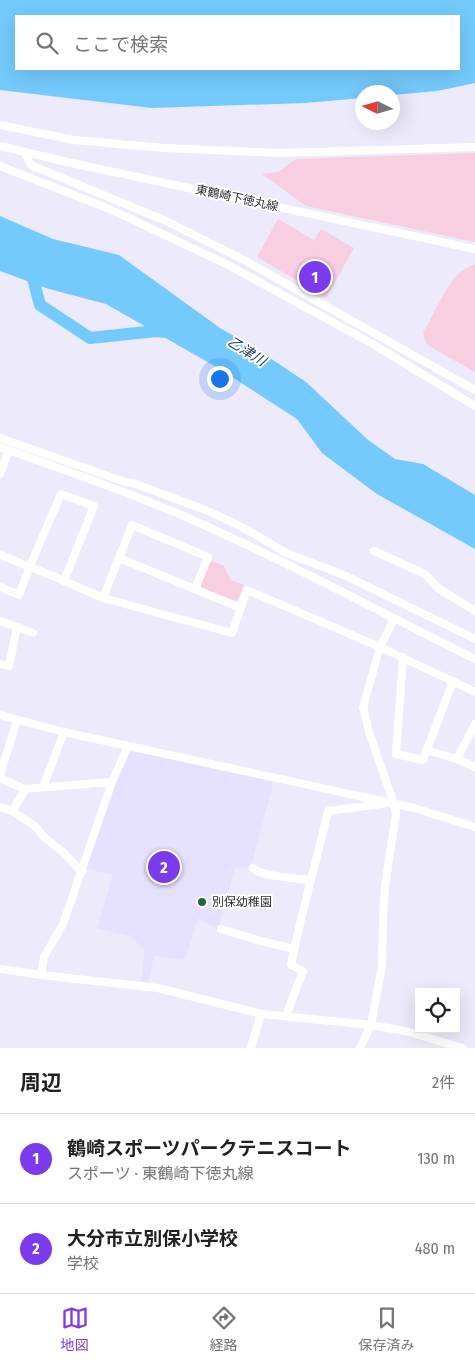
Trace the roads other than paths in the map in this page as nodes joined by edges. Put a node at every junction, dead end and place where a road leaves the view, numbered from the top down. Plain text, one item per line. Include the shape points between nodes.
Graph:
1 (0, 125) edge
2 (0, 146) edge
3 (475, 147) edge
4 (25, 153) junction
5 (0, 166) edge
6 (475, 249) edge
7 (475, 390) edge
8 (475, 406) edge
9 (0, 438) edge
10 (0, 447) edge
11 (9, 450) junction
12 (0, 474) edge
13 (374, 551) dead end
14 (0, 555) edge
15 (119, 558) junction
16 (30, 566) junction
17 (64, 581) junction
18 (0, 588) edge
19 (195, 589) junction
20 (103, 598) junction
21 (241, 608) junction
22 (475, 611) edge
23 (394, 618) junction
24 (0, 621) edge
25 (17, 627) junction
26 (33, 633) dead end
27 (475, 639) edge
28 (380, 647) junction
29 (403, 657) junction
30 (475, 659) edge
31 (0, 664) edge
32 (453, 681) junction
33 (475, 692) edge
34 (0, 715) edge
35 (16, 720) junction
36 (475, 724) edge
37 (64, 732) junction
38 (128, 746) junction
39 (426, 750) junction
40 (457, 759) junction
41 (475, 767) edge
42 (0, 777) edge
43 (112, 782) junction
44 (43, 787) junction
45 (26, 789) junction
46 (390, 804) junction
47 (0, 807) edge
48 (12, 811) junction
49 (475, 827) edge
50 (253, 868) dead end
51 (82, 872) junction
52 (310, 880) junction
53 (221, 928) dead end
54 (294, 949) junction
55 (0, 969) edge
56 (41, 975) junction
57 (261, 1014) junction
58 (286, 1016) junction
59 (371, 1025) junction
60 (251, 1048) edge
61 (360, 1048) edge
62 (463, 1048) edge

1 - 3 street via 74,140 164,148 281,153
2 - 4 street, 東鶴崎下徳丸線
4 - 6 street, 東鶴崎下徳丸線
4 - 7 street via 31,165 166,221 244,260
5 - 8 street via 112,210 228,265 371,343
9 - 27 street via 203,509 286,553 344,575
10 - 11 street
11 - 12 street
11 - 23 street via 188,518
13 - 22 street via 425,574 438,588
14 - 16 street
15 - 19 street
15 - 19 street via 132,525 208,557
15 - 20 street
16 - 17 street
16 - 17 street via 61,494 94,506
16 - 18 street via 19,595
17 - 20 street
19 - 21 street
20 - 21 street via 232,633
21 - 28 street via 248,590
23 - 28 street
23 - 30 street
24 - 25 street
25 - 26 street
25 - 31 street via 9,666
28 - 29 street
28 - 46 street via 363,707
29 - 32 street
29 - 39 street via 396,754 423,760
32 - 33 street
32 - 39 street
34 - 35 street
35 - 37 street
35 - 42 street
36 - 40 street
37 - 38 street
37 - 44 street
38 - 43 street
38 - 46 street
39 - 40 street
40 - 41 street
42 - 45 street
43 - 44 street
43 - 51 street
44 - 45 street
45 - 48 street
46 - 49 street
46 - 52 street via 328,811
46 - 59 street via 396,814 385,886 382,966
47 - 48 street
48 - 51 street via 35,826
50 - 52 street via 263,874
51 - 56 street via 63,924 44,957
52 - 54 street
53 - 54 street
54 - 58 street via 291,965 302,971
55 - 56 street
56 - 57 street via 158,988
57 - 58 street
57 - 60 street
58 - 59 street
59 - 61 street
59 - 62 street

